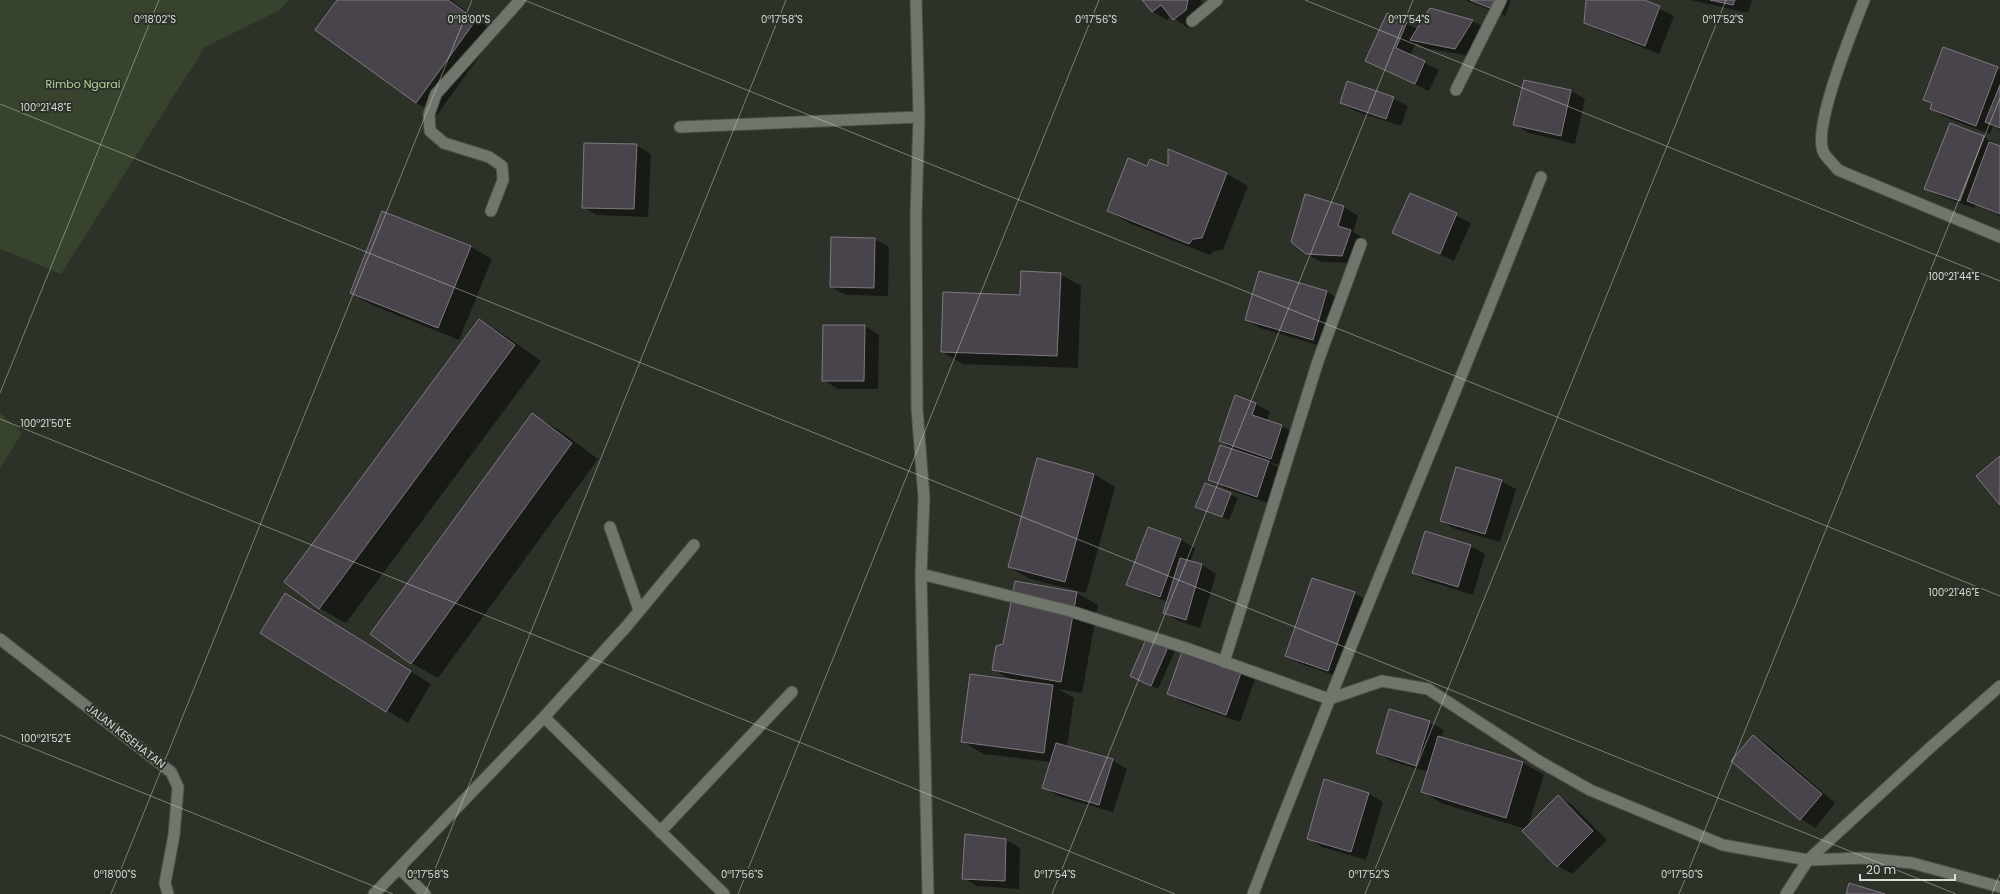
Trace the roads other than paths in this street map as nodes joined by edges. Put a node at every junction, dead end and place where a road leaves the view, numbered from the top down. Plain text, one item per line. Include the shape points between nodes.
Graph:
1 (520, 0) edge
2 (916, 0) edge
3 (1217, 0) edge
4 (1502, 0) edge
5 (1864, 0) edge
6 (1192, 20) dead end
7 (1456, 90) dead end
8 (919, 117) junction
9 (680, 127) dead end
10 (1541, 177) dead end
11 (491, 211) dead end
12 (2000, 237) edge
13 (1361, 244) dead end
14 (610, 527) dead end
15 (694, 546) dead end
16 (921, 574) junction
17 (639, 610) junction
18 (0, 639) edge
19 (1224, 662) junction
20 (2000, 686) edge
21 (792, 692) dead end
22 (1329, 699) junction
23 (544, 717) junction
24 (660, 832) junction
25 (1808, 860) junction
26 (400, 869) junction
27 (2000, 887) edge
28 (168, 894) edge
29 (374, 894) edge
30 (425, 894) edge
31 (724, 894) edge
32 (928, 894) edge
33 (1253, 894) edge
34 (1786, 894) edge

1 - 11 street via 436,94 429,114 430,131 444,143 488,157 502,166 503,180
2 - 8 street
3 - 6 street
4 - 7 street
5 - 12 street via 1827,105 1821,131 1823,151 1838,170
8 - 9 street
8 - 16 street via 916,215 917,409 924,498
10 - 22 street via 1476,344
13 - 19 street via 1318,361
14 - 17 street
15 - 17 street
16 - 19 street via 1070,612
16 - 32 street
17 - 23 street
18 - 28 street, JALAN KESEHATAN via 171,772 178,787 174,835 165,883
19 - 22 street
20 - 25 street
21 - 24 street
22 - 25 street via 1382,681 1428,689 1537,760 1590,790 1723,845
22 - 33 street
23 - 24 street
23 - 26 street
24 - 31 street
25 - 27 street via 1862,858 1912,864
25 - 34 street
26 - 29 street
26 - 30 street

